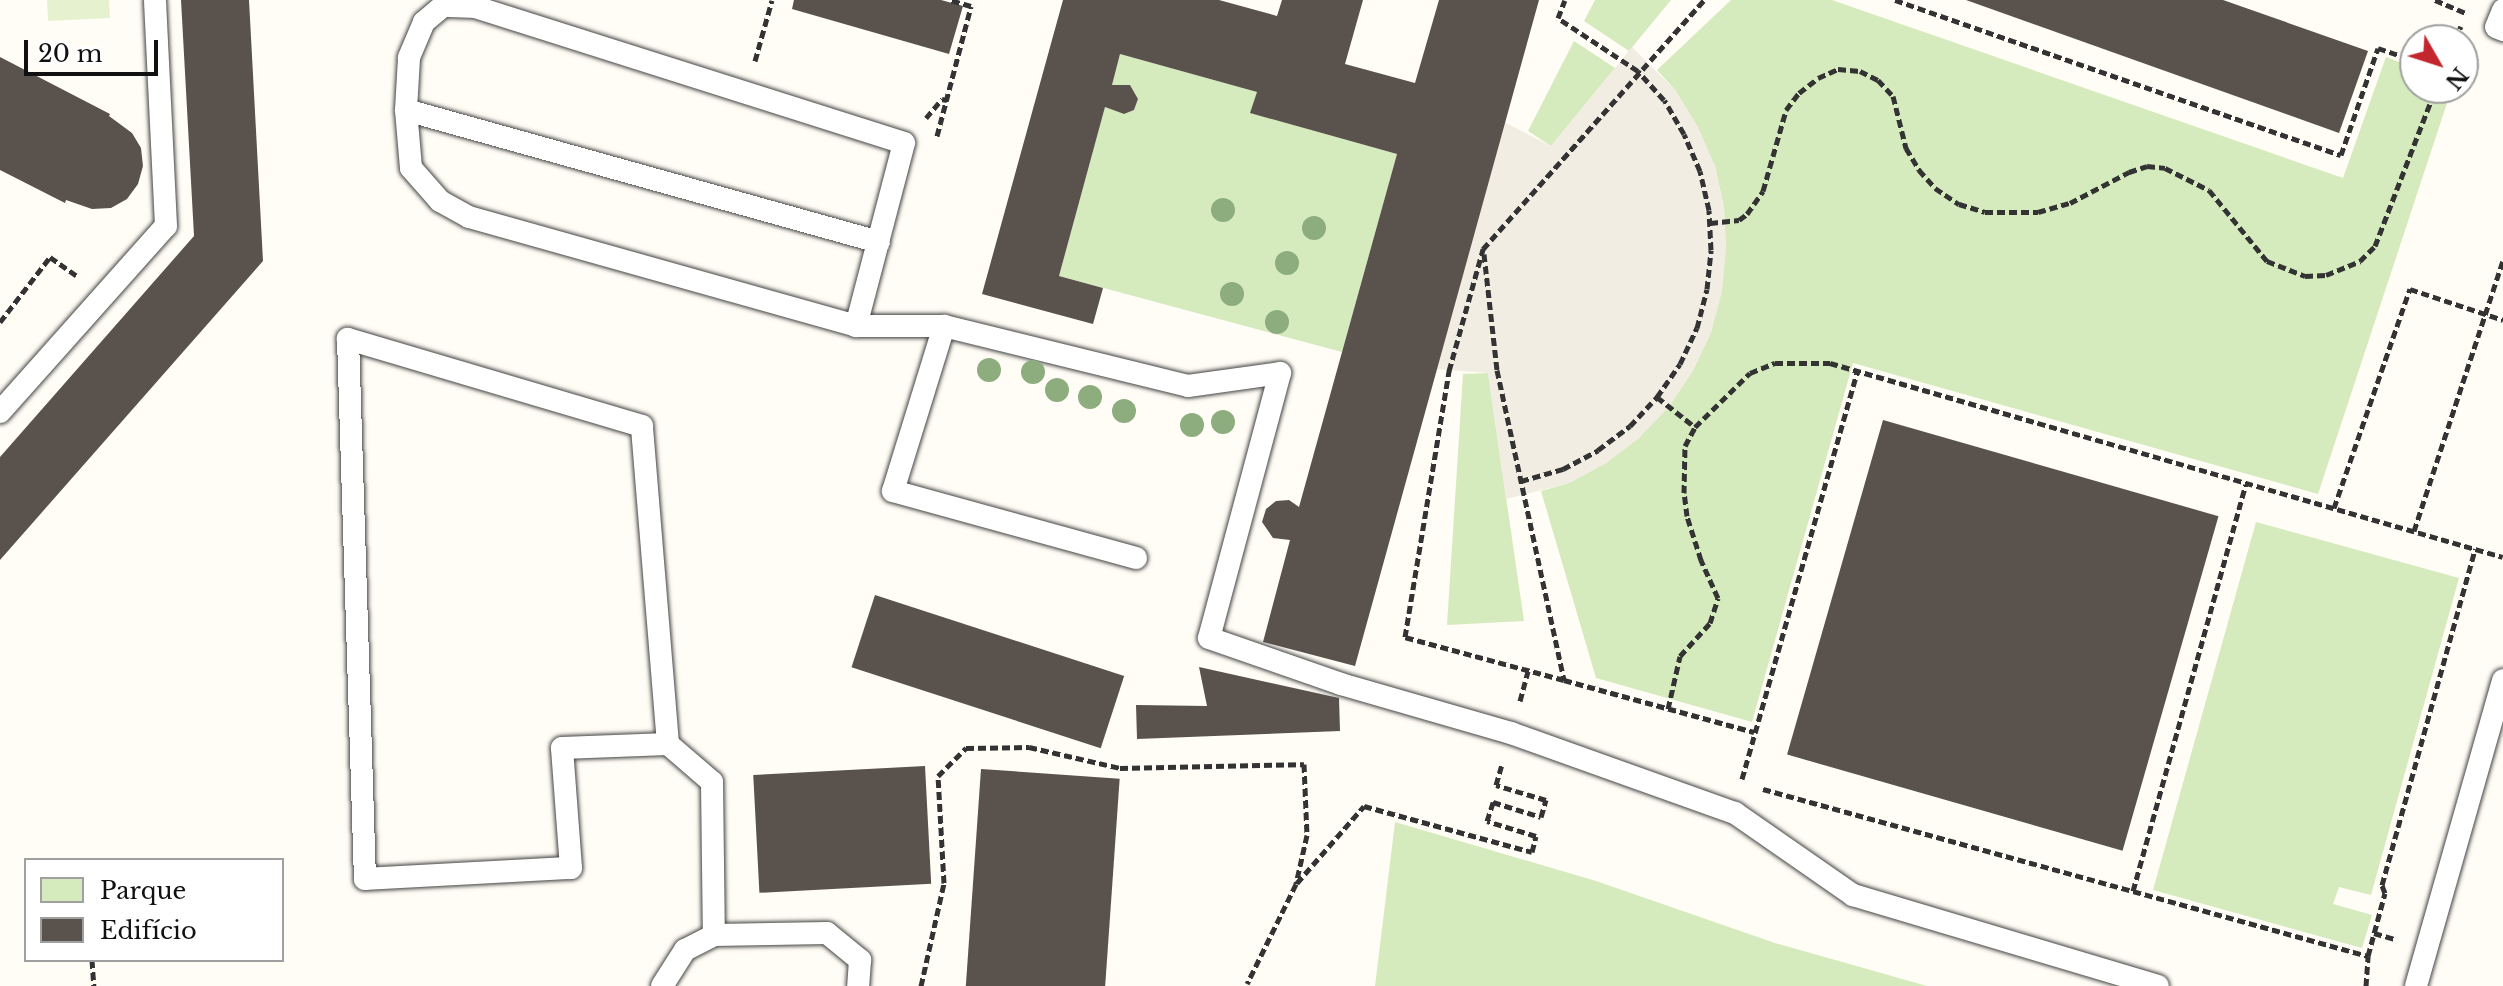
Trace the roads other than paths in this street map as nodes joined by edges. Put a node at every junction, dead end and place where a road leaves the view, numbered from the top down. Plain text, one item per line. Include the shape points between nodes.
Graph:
1 (155, 0) edge
2 (418, 0) edge
3 (2503, 10) edge
4 (424, 22) junction
5 (2503, 30) edge
6 (406, 110) junction
7 (879, 242) junction
8 (856, 326) junction
9 (944, 326) junction
10 (0, 412) edge
11 (1136, 558) dead end
12 (2503, 680) edge
13 (668, 744) junction
14 (714, 935) junction
15 (662, 986) edge
16 (858, 986) edge
17 (2158, 986) edge
18 (2416, 986) edge

1 - 10 lane via 166,226
2 - 4 lane
3 - 5 lane via 2496,27
4 - 6 lane via 409,58
4 - 7 lane via 443,6 476,7 904,143
6 - 7 lane
6 - 8 lane via 411,168 440,201 469,217
7 - 8 lane
8 - 9 lane
9 - 11 lane via 893,491
9 - 17 lane via 1188,386 1280,373 1209,638 1341,684 1511,733 1735,813 1853,895
12 - 18 lane
13 - 13 lane via 562,748 571,868 365,879 348,339 642,426
13 - 14 lane via 712,782
14 - 15 lane via 685,950
14 - 16 lane via 827,933 860,960

